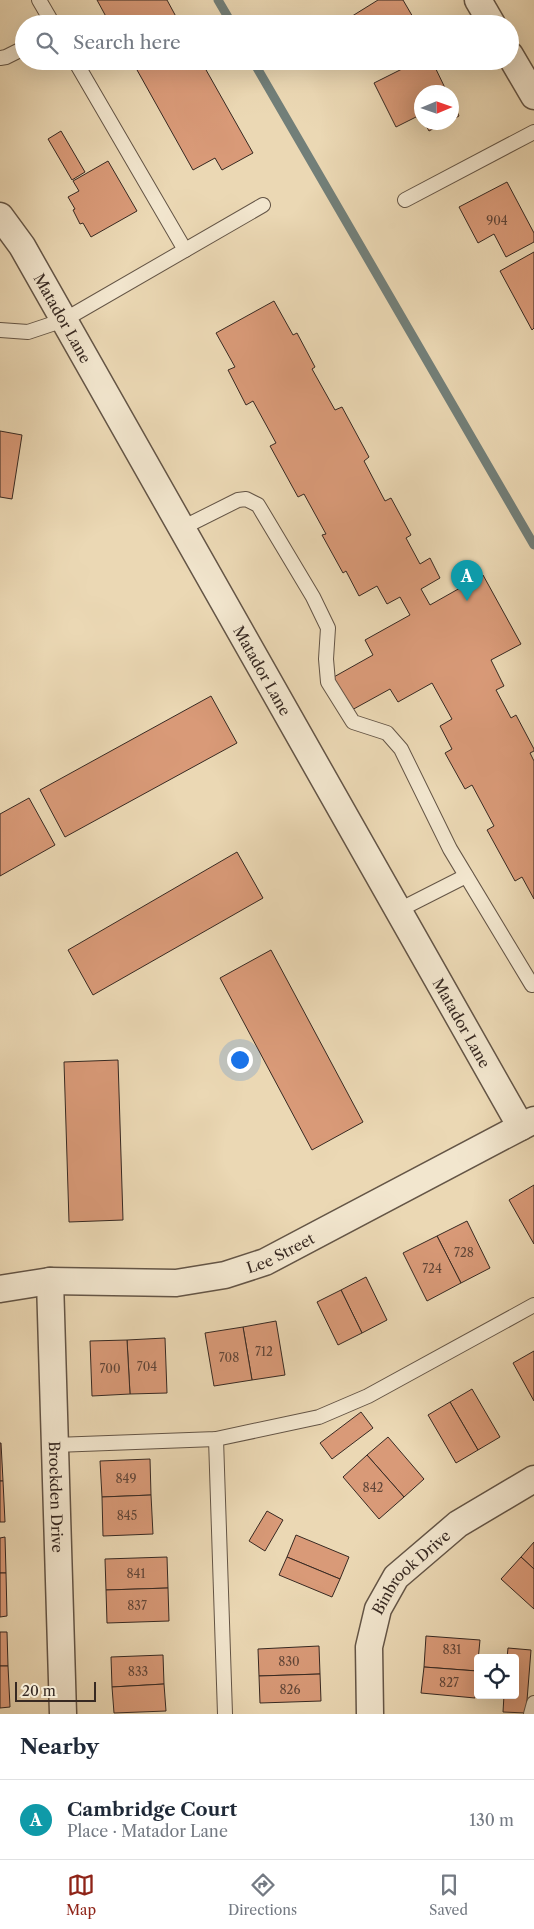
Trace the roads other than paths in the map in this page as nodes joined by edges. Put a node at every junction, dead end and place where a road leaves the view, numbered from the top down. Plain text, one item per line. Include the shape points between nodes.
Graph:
1 (39, 0) edge
2 (478, 0) edge
3 (48, 15) edge
4 (487, 15) edge
5 (15, 52) edge
6 (0, 58) edge
7 (80, 70) edge
8 (519, 70) edge
9 (534, 96) edge
10 (534, 132) edge
11 (405, 200) dead end
12 (263, 205) dead end
13 (0, 216) edge
14 (185, 250) junction
15 (64, 320) junction
16 (0, 330) edge
17 (182, 528) junction
18 (466, 876) junction
19 (399, 910) junction
20 (532, 985) dead end
21 (528, 1123) edge
22 (50, 1281) junction
23 (0, 1289) edge
24 (534, 1305) edge
25 (216, 1439) junction
26 (55, 1445) junction
27 (534, 1479) edge
28 (534, 1703) edge
29 (62, 1714) edge
30 (225, 1714) edge
31 (370, 1714) edge
32 (531, 1714) edge

1 - 3 lane
2 - 4 street
5 - 6 lane
7 - 14 lane
8 - 9 street
10 - 11 lane
12 - 14 lane
13 - 15 street, Matador Lane via 22,246
14 - 15 lane
15 - 16 lane via 28,332
15 - 17 street, Matador Lane
17 - 18 lane via 238,500 246,499 258,505 328,628 328,682 353,722 386,734 401,749
17 - 19 street, Matador Lane
18 - 19 lane
18 - 20 lane
19 - 21 street, Matador Lane
21 - 22 street, Lee Street via 265,1262 225,1275 176,1283
22 - 23 street, Lee Street
22 - 26 street, Brockden Drive
24 - 25 lane via 368,1396 319,1417
25 - 26 lane
25 - 30 lane
26 - 29 street, Brockden Drive
27 - 31 street, Binbrook Drive via 458,1524 396,1577 378,1610 369,1646
28 - 32 lane

